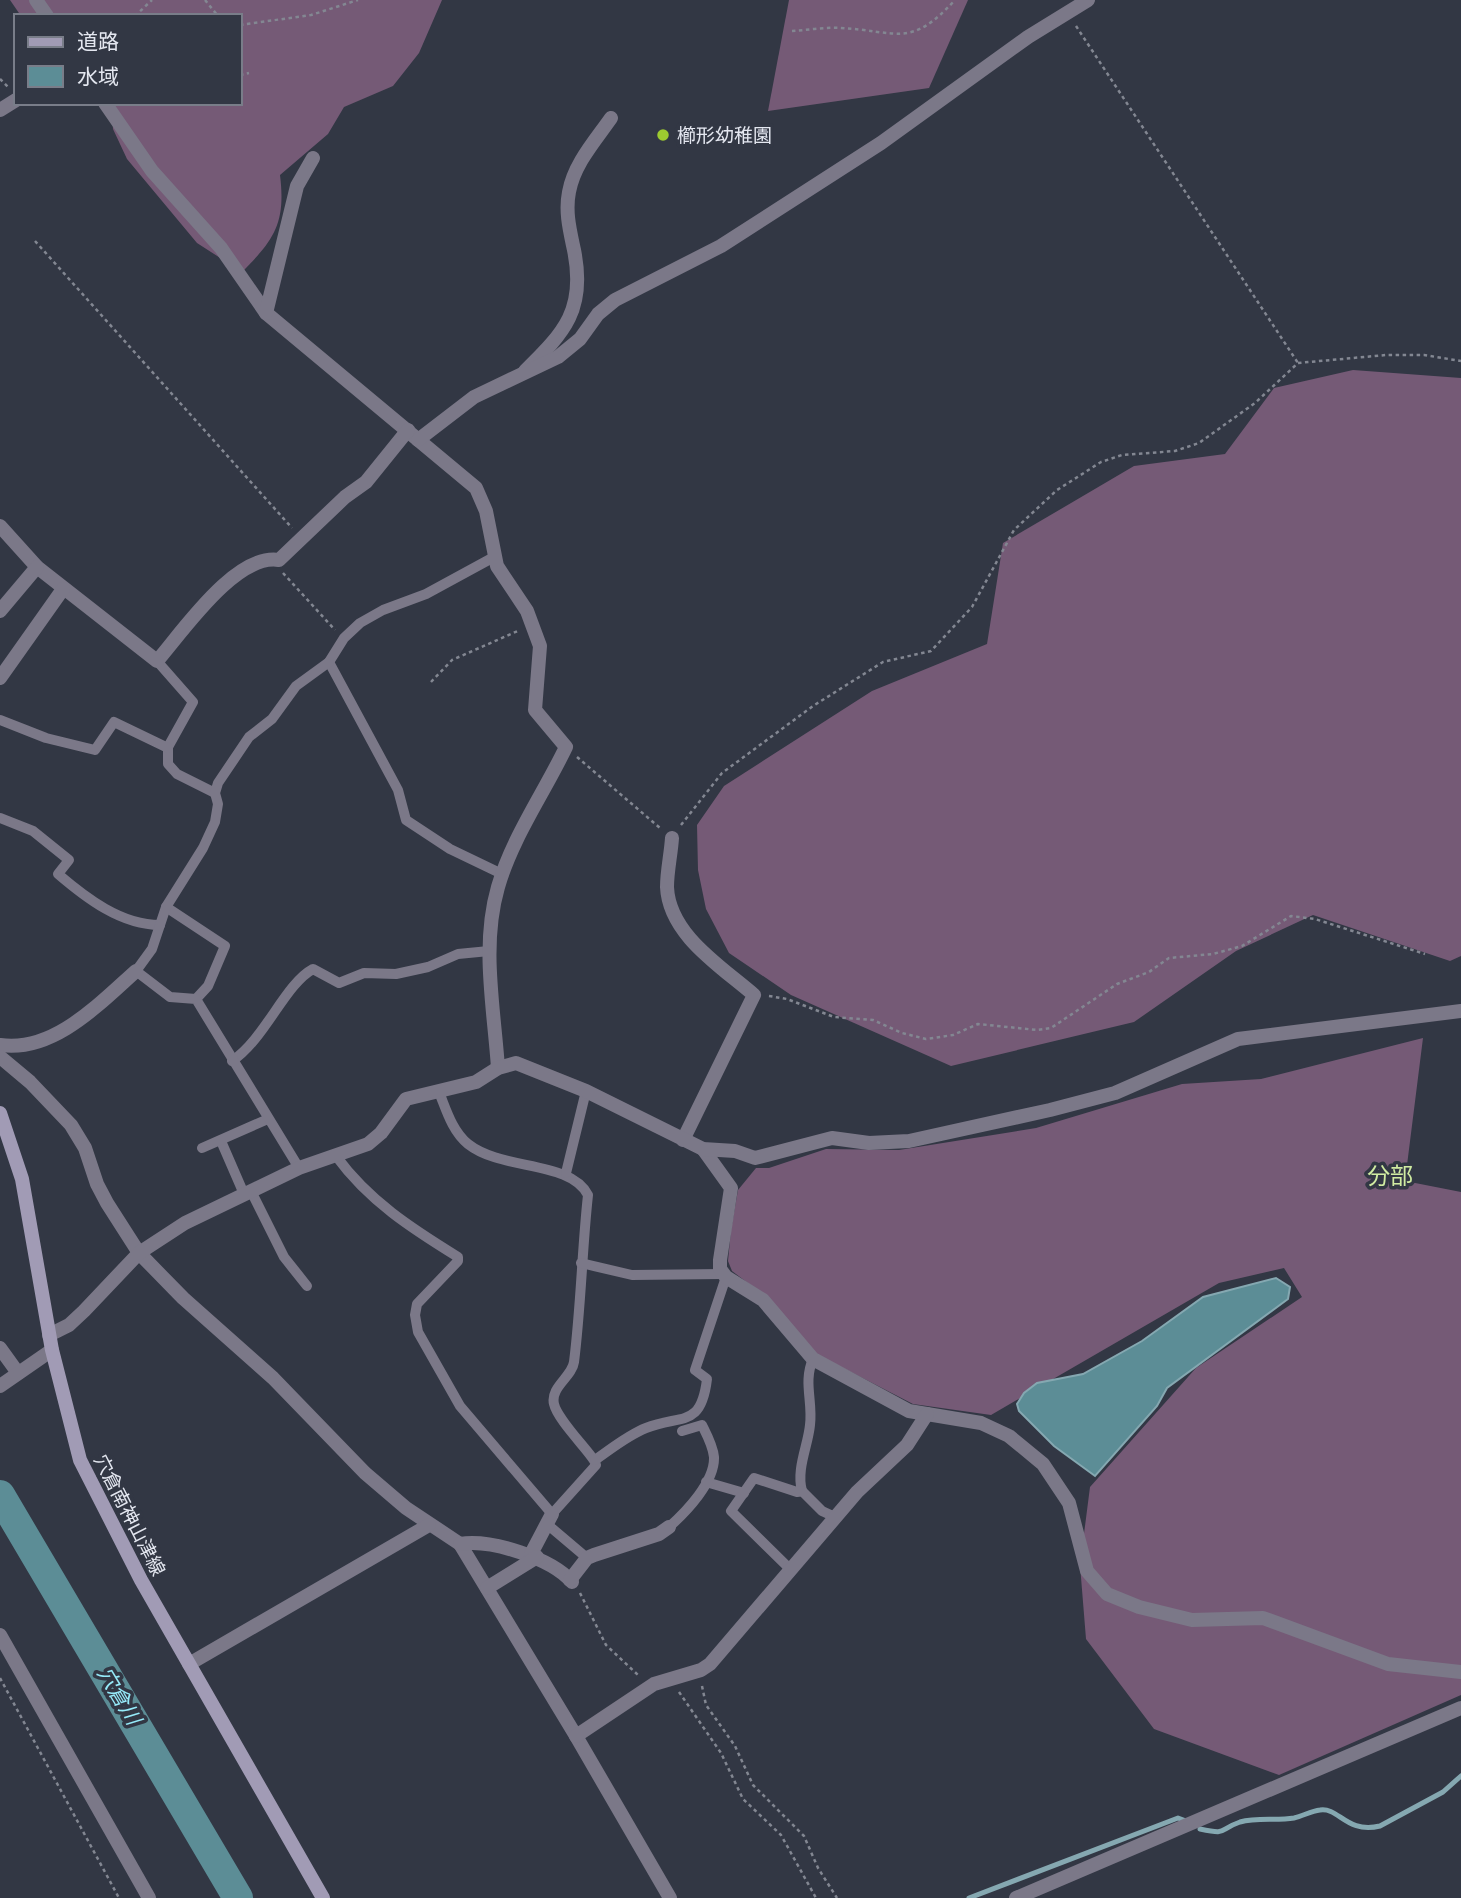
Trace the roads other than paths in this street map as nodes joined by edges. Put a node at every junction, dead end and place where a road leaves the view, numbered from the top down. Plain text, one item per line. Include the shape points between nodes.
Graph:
1 (1088, 0) edge
2 (106, 105) edge
3 (611, 118) dead end
4 (313, 158) dead end
5 (266, 313) junction
6 (521, 374) junction
7 (413, 435) junction
8 (0, 526) edge
9 (494, 556) junction
10 (37, 567) junction
11 (64, 589) junction
12 (0, 611) edge
13 (157, 661) junction
14 (329, 662) junction
15 (0, 678) edge
16 (0, 720) edge
17 (168, 748) junction
18 (215, 793) junction
19 (0, 818) edge
20 (672, 838) road end
21 (502, 874) junction
22 (166, 907) junction
23 (160, 925) junction
24 (489, 951) junction
25 (136, 971) junction
26 (196, 999) junction
27 (1461, 1011) edge
28 (0, 1045) edge
29 (0, 1057) edge
30 (232, 1061) junction
31 (498, 1068) junction
32 (586, 1091) junction
33 (439, 1092) junction
34 (0, 1113) edge
35 (268, 1119) junction
36 (683, 1140) junction
37 (221, 1141) junction
38 (202, 1148) dead end
39 (703, 1149) junction
40 (336, 1156) junction
41 (299, 1168) junction
42 (566, 1173) junction
43 (247, 1192) junction
44 (139, 1253) junction
45 (581, 1263) junction
46 (725, 1276) junction
47 (307, 1286) dead end
48 (51, 1342) junction
49 (0, 1348) edge
50 (813, 1359) junction
51 (9, 1380) edge
52 (927, 1415) junction
53 (682, 1431) dead end
54 (595, 1460) junction
55 (706, 1482) junction
56 (802, 1491) junction
57 (744, 1493) junction
58 (835, 1517) junction
59 (550, 1520) junction
60 (429, 1525) junction
61 (669, 1527) joint
62 (460, 1544) junction
63 (534, 1555) junction
64 (587, 1559) junction
65 (791, 1570) junction
66 (487, 1588) junction
67 (0, 1635) edge
68 (189, 1664) junction
69 (1461, 1672) edge
70 (1461, 1708) edge
71 (576, 1736) junction
72 (149, 1898) edge
73 (323, 1898) edge
74 (670, 1898) edge
75 (1016, 1898) edge

1 - 6 street via 1028,37 881,143 721,246 615,300 570,348 544,366
2 - 5 street via 152,171 221,248
3 - 6 street via 574,174 568,195 579,281 574,309 565,329
4 - 5 street via 297,186
5 - 7 street
6 - 7 street
7 - 9 street via 476,488 486,511
7 - 13 street via 278,560 268,558 247,566 216,593
8 - 10 street
9 - 14 lane via 426,594 360,623
9 - 21 street via 533,624 541,659 535,710 566,747
10 - 11 street
10 - 12 street
11 - 13 street
11 - 15 street
13 - 17 lane via 193,702
14 - 18 lane via 296,686 272,719 249,737
14 - 21 lane via 398,790 404,818 450,849
16 - 17 lane via 95,750 114,722
17 - 18 lane via 166,760 177,774
18 - 22 lane via 215,822
19 - 23 lane via 33,831 69,860 58,874 92,900 115,914
20 - 36 street via 667,884 679,923 695,944 754,995
21 - 24 street
22 - 23 lane
22 - 26 lane via 225,946 208,986
23 - 25 lane via 152,949
24 - 30 lane via 458,954 396,974 364,973 339,983 313,969 301,978 260,1035
24 - 31 street
25 - 26 lane via 170,998
25 - 28 street via 45,1040 24,1046
26 - 30 lane
27 - 39 street via 1238,1039 1115,1093 909,1141 869,1143 832,1138 755,1158
29 - 44 street via 71,1125 102,1194
30 - 35 lane
31 - 32 street via 516,1063
31 - 33 street via 476,1082
32 - 36 street
32 - 42 lane
33 - 40 street via 406,1099 368,1144
33 - 42 lane via 456,1131 468,1144 510,1163
34 - 48 main road, 穴倉南神山津線 via 22,1178
35 - 37 lane
35 - 41 lane
36 - 39 street
37 - 38 lane
37 - 43 lane
39 - 46 street via 731,1188 720,1260
40 - 41 street
40 - 59 lane via 354,1180 401,1222 458,1257 417,1304 418,1332 460,1406
41 - 43 street
42 - 45 lane via 577,1179 588,1195
43 - 44 street
43 - 47 lane via 284,1257
44 - 48 street
44 - 60 street via 273,1378 365,1473
45 - 46 lane via 632,1275
45 - 54 lane via 574,1366 555,1394 554,1404 577,1442
46 - 50 street via 763,1300
46 - 54 lane via 695,1370 707,1379 700,1406 680,1422 646,1428
48 - 51 street
48 - 68 main road, 穴倉南神山津線 via 80,1461
49 - 51 street
50 - 52 street via 892,1403
50 - 56 lane via 807,1386 811,1423 804,1447
52 - 58 street via 907,1446
52 - 69 street via 981,1423 1009,1436 1043,1464 1069,1503 1087,1571 1107,1594 1192,1620 1263,1618 1388,1664
53 - 55 lane via 702,1425 714,1455
54 - 59 lane via 591,1474
55 - 57 lane
55 - 61 lane
56 - 57 lane via 756,1477
56 - 58 lane
57 - 65 lane via 732,1511
58 - 65 street
59 - 63 street
59 - 64 lane
60 - 62 street
60 - 68 street
61 - 64 street
62 - 63 street
62 - 66 street
63 - 64 street via 571,1581
63 - 66 street
65 - 71 street via 721,1654 697,1671 654,1684
66 - 71 street
67 - 72 street
68 - 73 main road, 穴倉南神山津線
70 - 75 street
71 - 74 street

